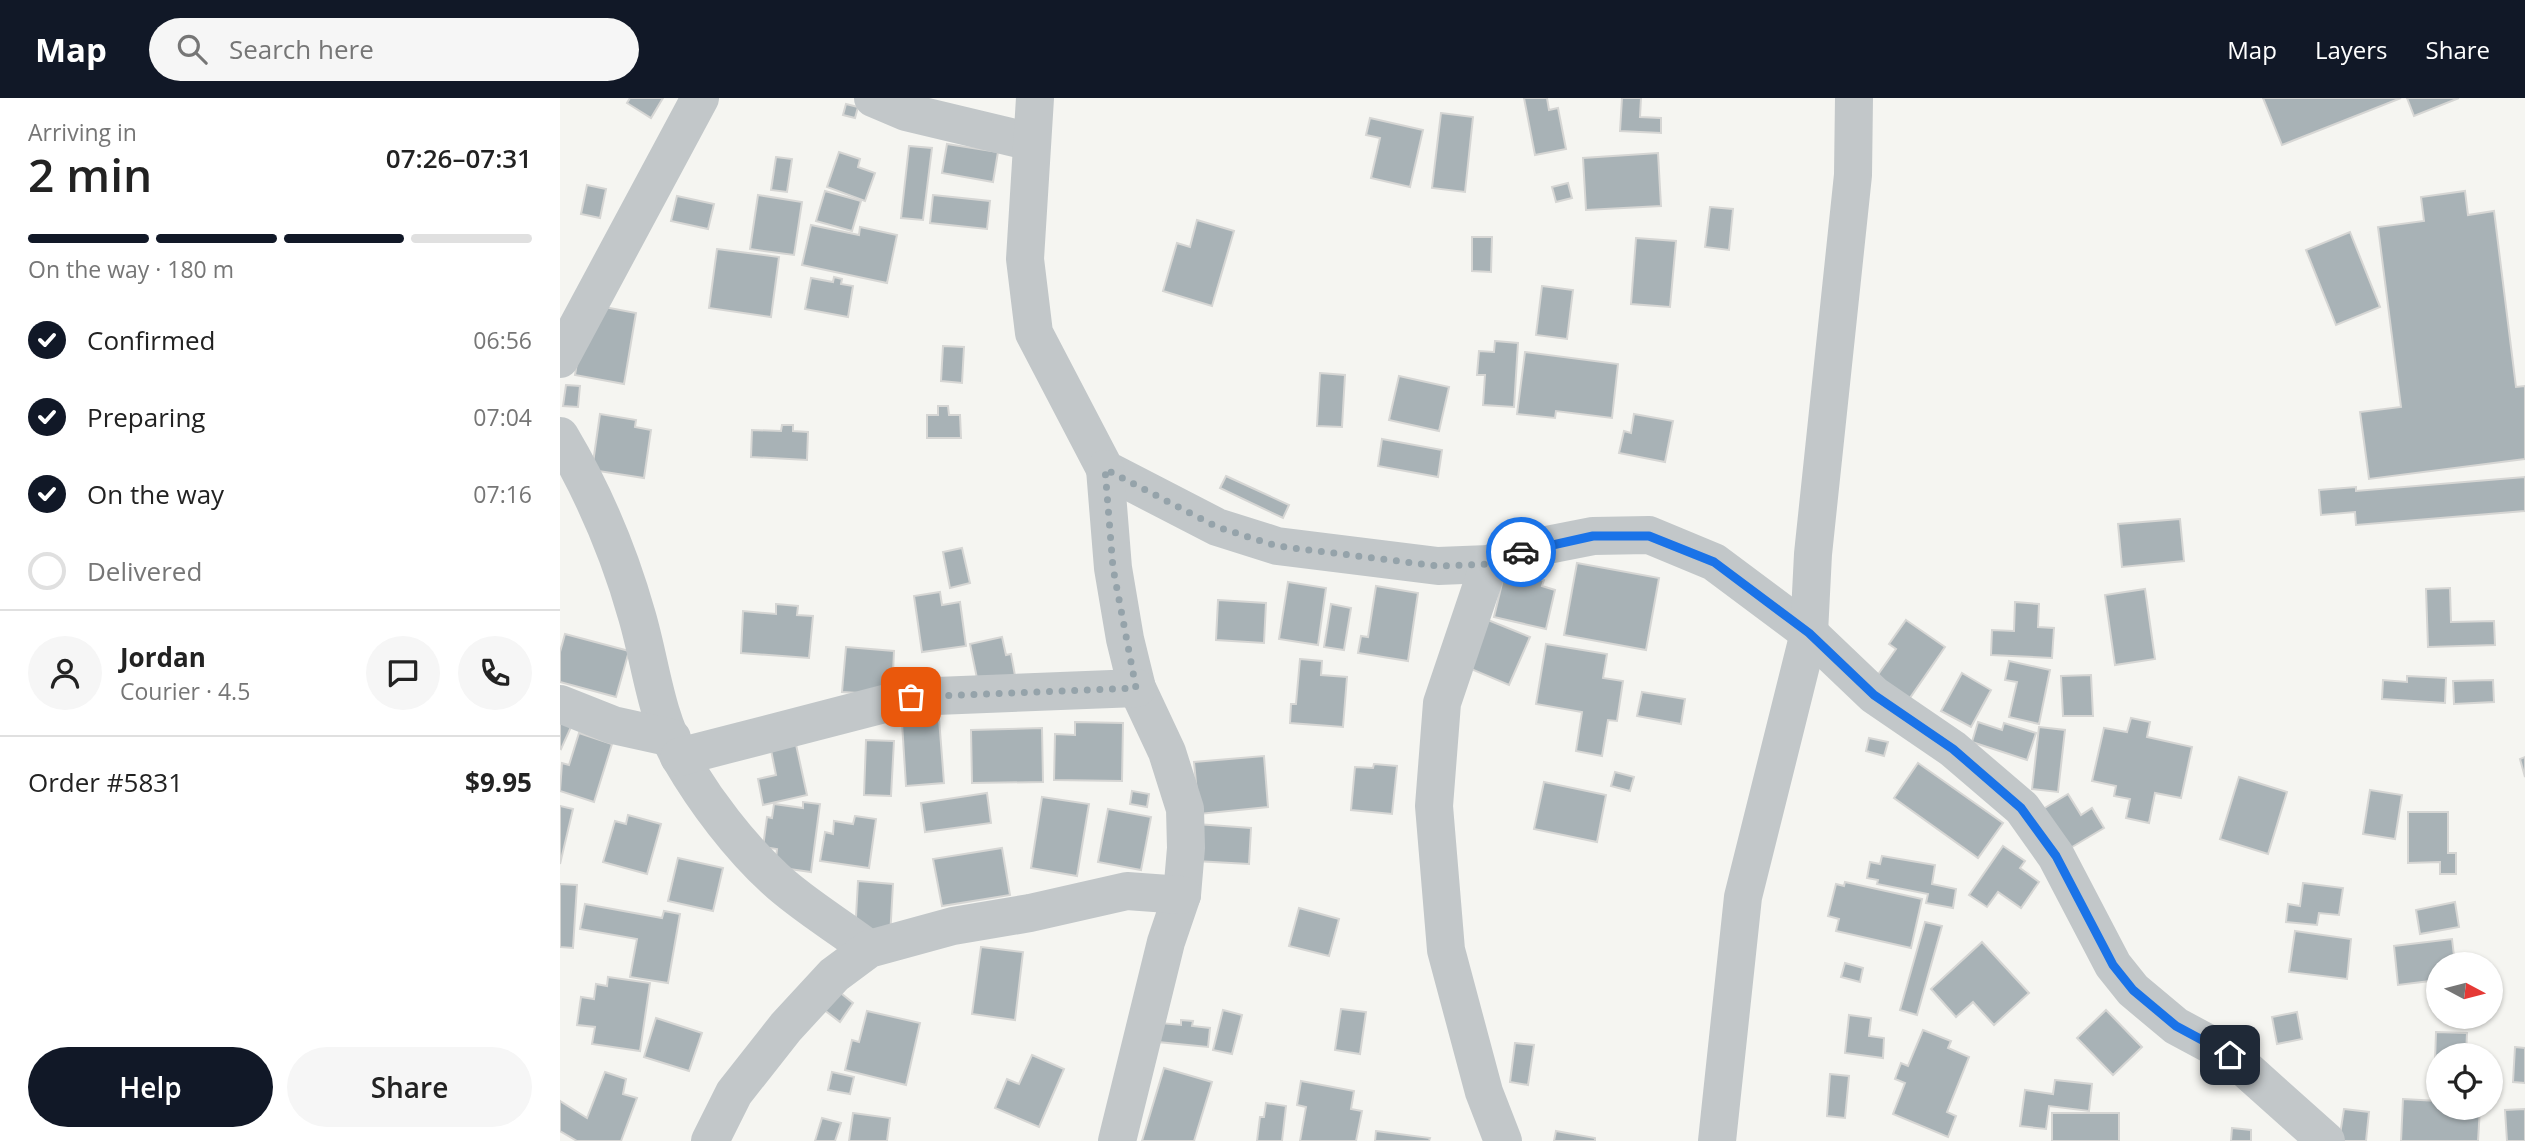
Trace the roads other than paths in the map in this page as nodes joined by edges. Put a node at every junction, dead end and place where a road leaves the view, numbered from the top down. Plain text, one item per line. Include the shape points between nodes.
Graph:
1 (700, 98) edge
2 (873, 98) edge
3 (1035, 98) edge
4 (1854, 98) edge
5 (1032, 142) junction
6 (564, 340) edge
7 (560, 436) edge
8 (1105, 469) junction
9 (1489, 564) junction
10 (1809, 633) junction
11 (1136, 688) junction
12 (560, 704) edge
13 (676, 747) junction
14 (1182, 895) junction
15 (869, 949) junction
16 (710, 1141) edge
17 (1117, 1141) edge
18 (1503, 1141) edge
19 (1717, 1141) edge
20 (2326, 1141) edge

1 - 6 street
2 - 5 street via 906,112
3 - 5 street
4 - 10 street via 1853,175 1813,554
5 - 8 street via 1025,259 1034,333
7 - 13 street via 591,488 617,556 637,617 653,692
8 - 9 street via 1217,527 1277,546 1425,565
8 - 11 street via 1113,568
9 - 10 street via 1537,547 1593,536 1649,536 1714,562
9 - 18 street via 1442,703 1434,806 1446,950 1484,1092
10 - 19 street via 1743,897
10 - 20 street via 1874,695 1953,749 2021,808 2056,856 2113,965 2133,990 2176,1026 2230,1055
11 - 13 street via 911,697
11 - 14 street via 1167,752 1185,809
12 - 13 street
13 - 15 street via 720,816 775,879
14 - 15 street via 1127,891 953,926
14 - 17 street
15 - 16 street via 834,975 786,1027 734,1093

